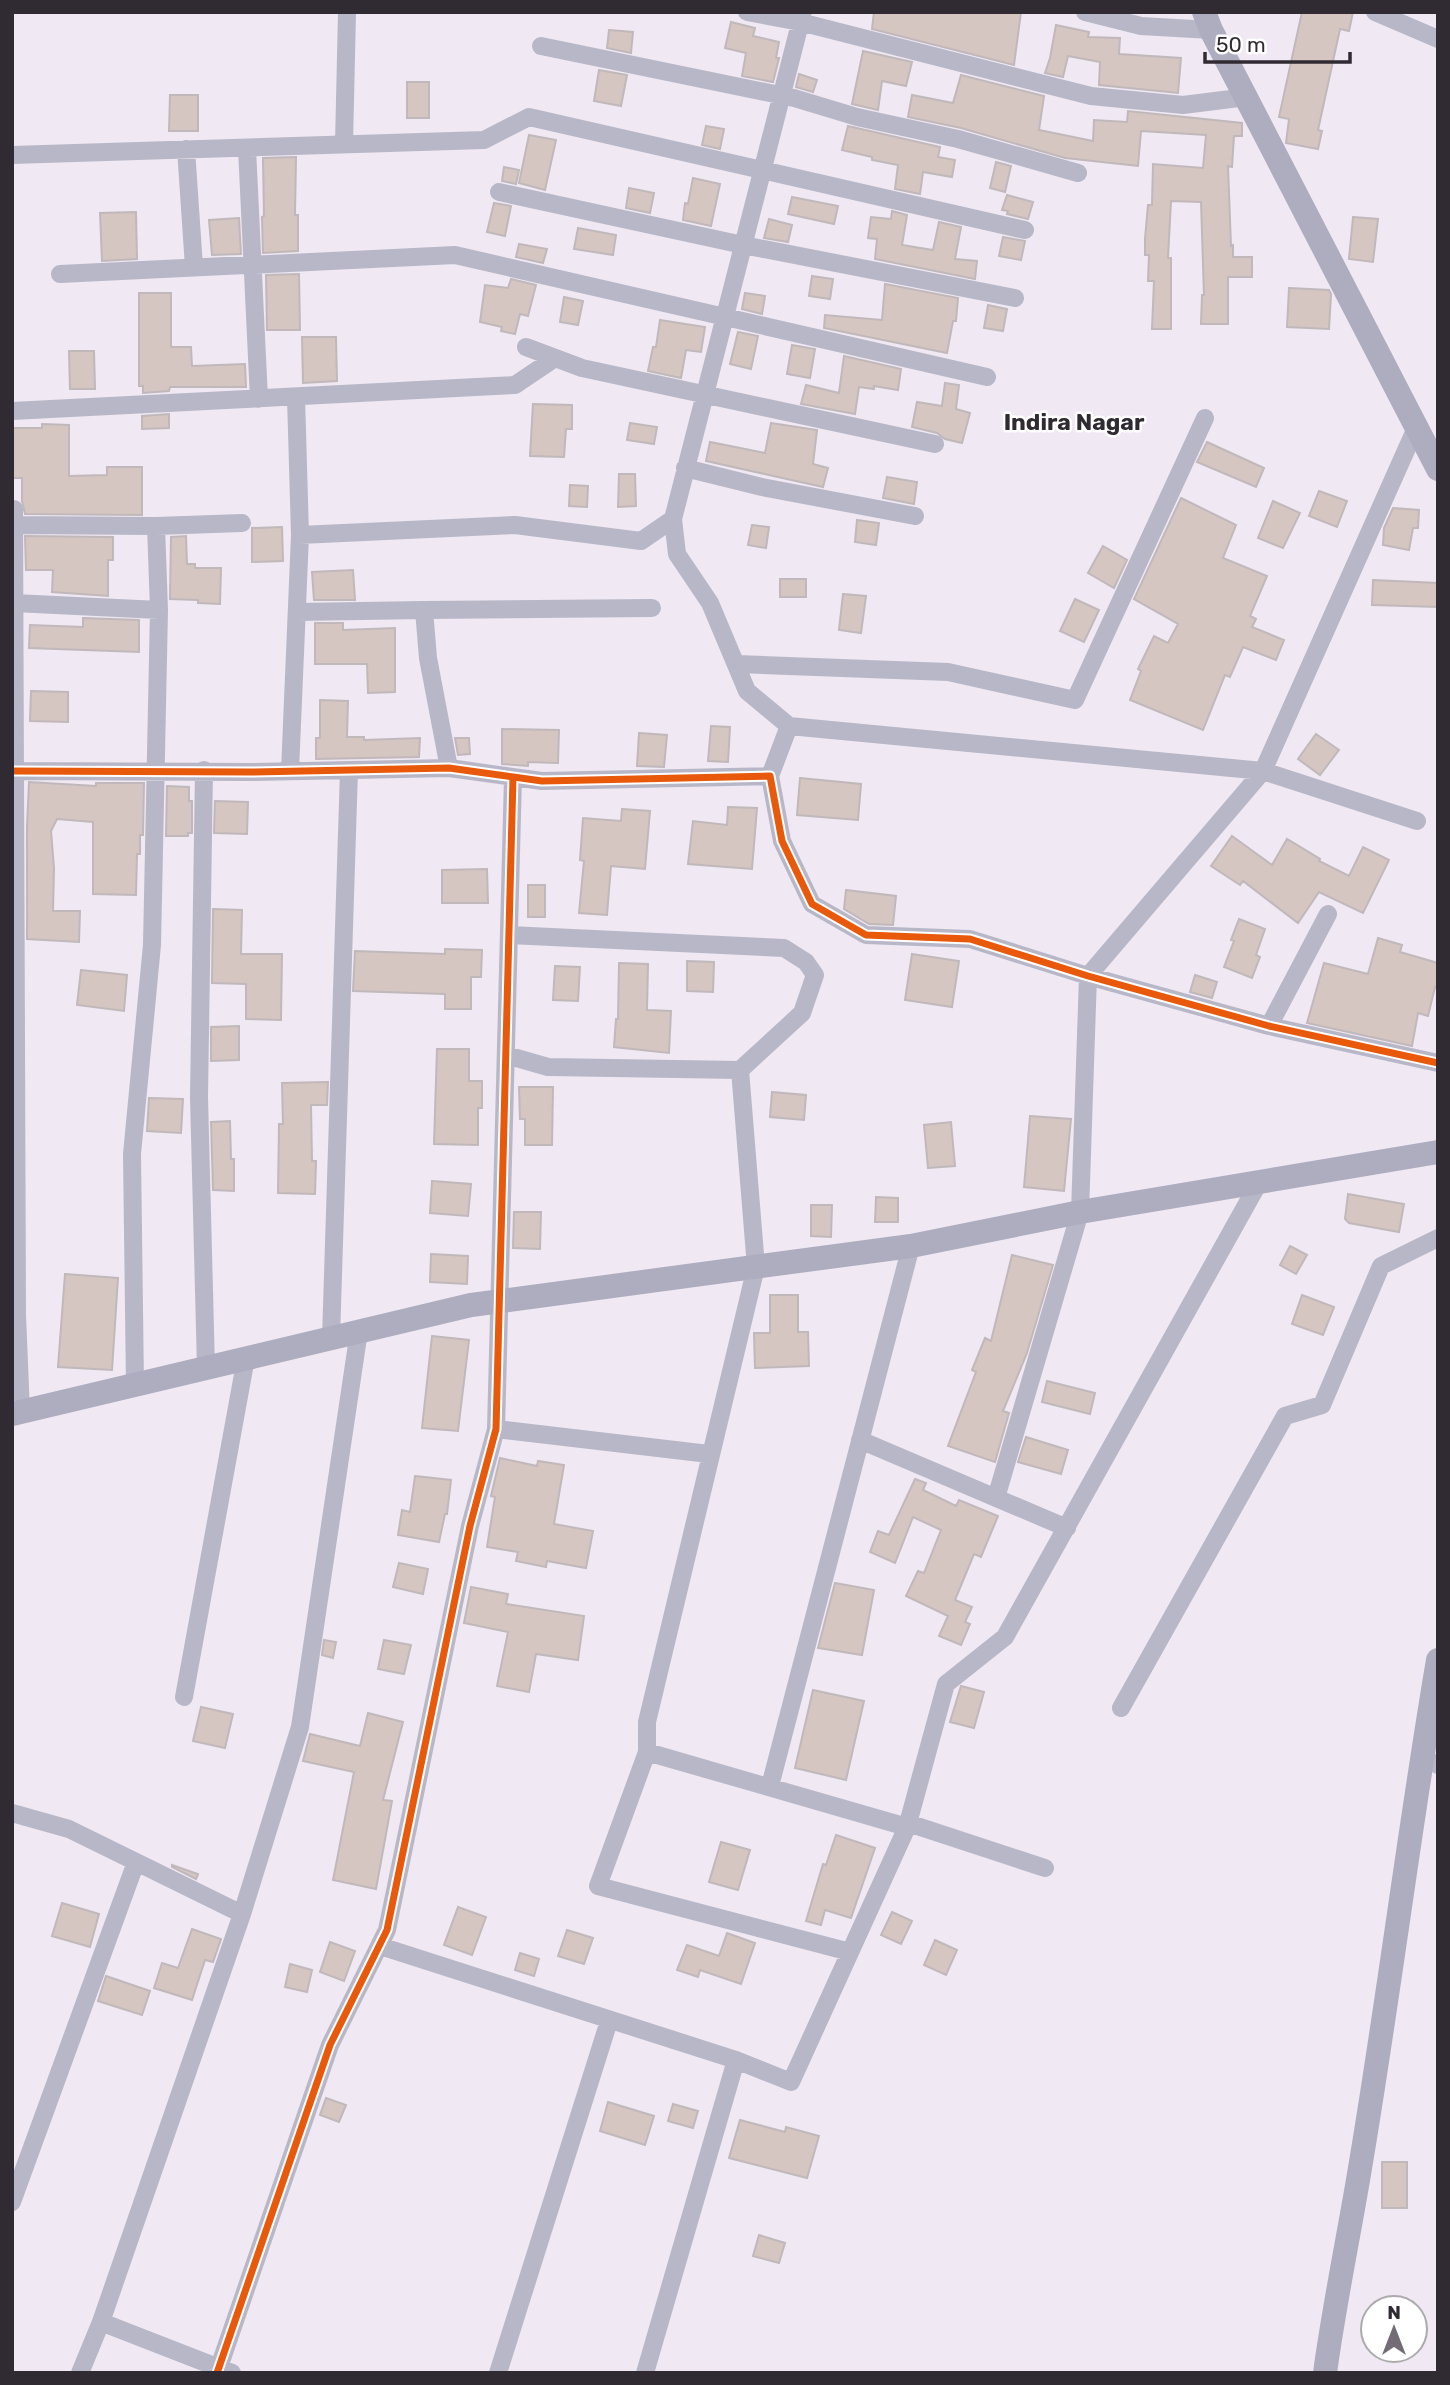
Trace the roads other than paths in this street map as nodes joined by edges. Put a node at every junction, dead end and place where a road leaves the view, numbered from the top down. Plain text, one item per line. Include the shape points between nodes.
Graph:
1 (347, 12) edge
2 (747, 12) edge
3 (1085, 12) edge
4 (1376, 12) edge
5 (802, 17) edge
6 (1208, 21) edge
7 (1438, 39) edge
8 (541, 46) dead end
9 (781, 96) junction
10 (1247, 97) junction
11 (344, 144) junction
12 (247, 148) junction
13 (187, 149) junction
14 (12, 155) edge
15 (762, 170) junction
16 (1078, 173) dead end
17 (499, 192) dead end
18 (1025, 230) dead end
19 (743, 245) junction
20 (254, 264) junction
21 (194, 267) junction
22 (60, 274) dead end
23 (1015, 298) dead end
24 (724, 317) junction
25 (526, 347) dead end
26 (555, 358) junction
27 (987, 377) dead end
28 (704, 395) junction
29 (296, 397) junction
30 (259, 398) junction
31 (12, 411) edge
32 (1205, 418) dead end
33 (1416, 428) junction
34 (935, 444) dead end
35 (685, 468) junction
36 (1438, 469) edge
37 (915, 516) dead end
38 (14, 517) edge
39 (673, 519) junction
40 (242, 523) dead end
41 (156, 526) junction
42 (300, 535) junction
43 (14, 603) edge
44 (652, 608) dead end
45 (159, 610) junction
46 (424, 610) junction
47 (297, 612) junction
48 (737, 664) junction
49 (789, 726) junction
50 (449, 768) junction
51 (204, 770) junction
52 (349, 770) junction
53 (13, 771) edge
54 (155, 771) junction
55 (290, 771) junction
56 (1263, 771) junction
57 (513, 776) junction
58 (770, 776) junction
59 (1417, 821) dead end
60 (1328, 914) dead end
61 (509, 935) junction
62 (1088, 976) junction
63 (1269, 1026) junction
64 (506, 1055) junction
65 (1438, 1063) edge
66 (740, 1070) junction
67 (1438, 1152) edge
68 (1258, 1184) junction
69 (1080, 1212) junction
70 (1438, 1238) edge
71 (911, 1246) junction
72 (756, 1267) junction
73 (500, 1301) junction
74 (359, 1332) junction
75 (331, 1338) junction
76 (246, 1358) junction
77 (206, 1368) junction
78 (135, 1385) junction
79 (17, 1413) edge
80 (496, 1429) junction
81 (860, 1440) junction
82 (709, 1454) junction
83 (996, 1498) junction
84 (1067, 1528) junction
85 (1438, 1660) edge
86 (184, 1697) dead end
87 (1121, 1708) dead end
88 (647, 1752) junction
89 (1429, 1762) edge
90 (770, 1786) junction
91 (12, 1813) edge
92 (907, 1825) junction
93 (136, 1862) junction
94 (1045, 1868) dead end
95 (242, 1914) junction
96 (380, 1946) junction
97 (850, 1952) junction
98 (609, 2021) junction
99 (736, 2060) junction
100 (12, 2202) edge
101 (101, 2322) junction
102 (222, 2371) edge
103 (80, 2373) edge
104 (498, 2373) edge
105 (645, 2373) edge
106 (1325, 2373) edge

1 - 11 street
2 - 5 street
3 - 6 street via 1141,26
4 - 7 street
5 - 9 street
5 - 10 street via 1091,96 1183,105
6 - 10 street
8 - 9 street
9 - 15 street
9 - 16 street
10 - 33 street
11 - 12 street
11 - 15 street via 484,140 529,117
12 - 13 street
12 - 20 street
13 - 14 street
13 - 21 street
15 - 18 street
15 - 19 street
17 - 19 street
19 - 23 street
19 - 24 street
20 - 21 street
20 - 24 street via 455,255
20 - 30 street
21 - 22 street
24 - 27 street
24 - 28 street
25 - 26 street
26 - 28 street
26 - 29 street via 515,385
28 - 34 street
28 - 35 street
29 - 30 street
29 - 42 street
30 - 31 street
32 - 48 street via 1075,699 948,671
33 - 36 street
33 - 56 street
35 - 37 street
35 - 39 street
38 - 41 street
38 - 43 street
39 - 42 street via 641,541 515,525
39 - 48 street via 677,554 710,603
40 - 41 street
41 - 45 street
42 - 47 street
43 - 45 street
43 - 53 street
44 - 46 street
45 - 54 street
46 - 47 street
46 - 50 street via 428,658
47 - 55 street
48 - 49 street via 747,691
49 - 56 street
49 - 58 street
50 - 52 street
50 - 57 street
51 - 54 street
51 - 55 street
51 - 77 street via 199,1097
52 - 55 street
52 - 75 street
53 - 54 street
53 - 79 street
54 - 78 street via 152,945 132,1154
56 - 59 street
56 - 62 street
57 - 58 street via 542,781
57 - 61 street
58 - 62 street via 782,841 813,904 866,935 970,939
60 - 63 street
61 - 64 street
61 - 66 street via 784,948 806,962 815,975 802,1013
62 - 63 street
62 - 69 street
63 - 65 street
64 - 66 street via 548,1067
64 - 73 street
66 - 72 street
67 - 68 street
68 - 69 street
68 - 84 street
69 - 71 street
69 - 83 street
70 - 87 street via 1381,1266 1322,1405 1285,1416
71 - 72 street
71 - 81 street
72 - 73 street
72 - 82 street
73 - 74 street
73 - 80 street
74 - 75 street
74 - 95 street via 300,1727
75 - 76 street
76 - 77 street
76 - 86 street
77 - 78 street
78 - 79 street
80 - 82 street
80 - 96 street via 470,1526 390,1917
81 - 83 street
81 - 90 street
82 - 88 street via 647,1722
83 - 84 street
84 - 92 street via 1005,1637 946,1684
85 - 89 street
88 - 90 street
88 - 97 street via 598,1886
89 - 106 street
90 - 92 street
91 - 93 street via 69,1829
92 - 94 street
92 - 97 street
93 - 95 street
93 - 100 street
95 - 101 street
96 - 98 street
96 - 102 street via 330,2045
97 - 99 street via 791,2082
98 - 99 street
98 - 104 street
99 - 105 street
101 - 102 street
101 - 103 street

